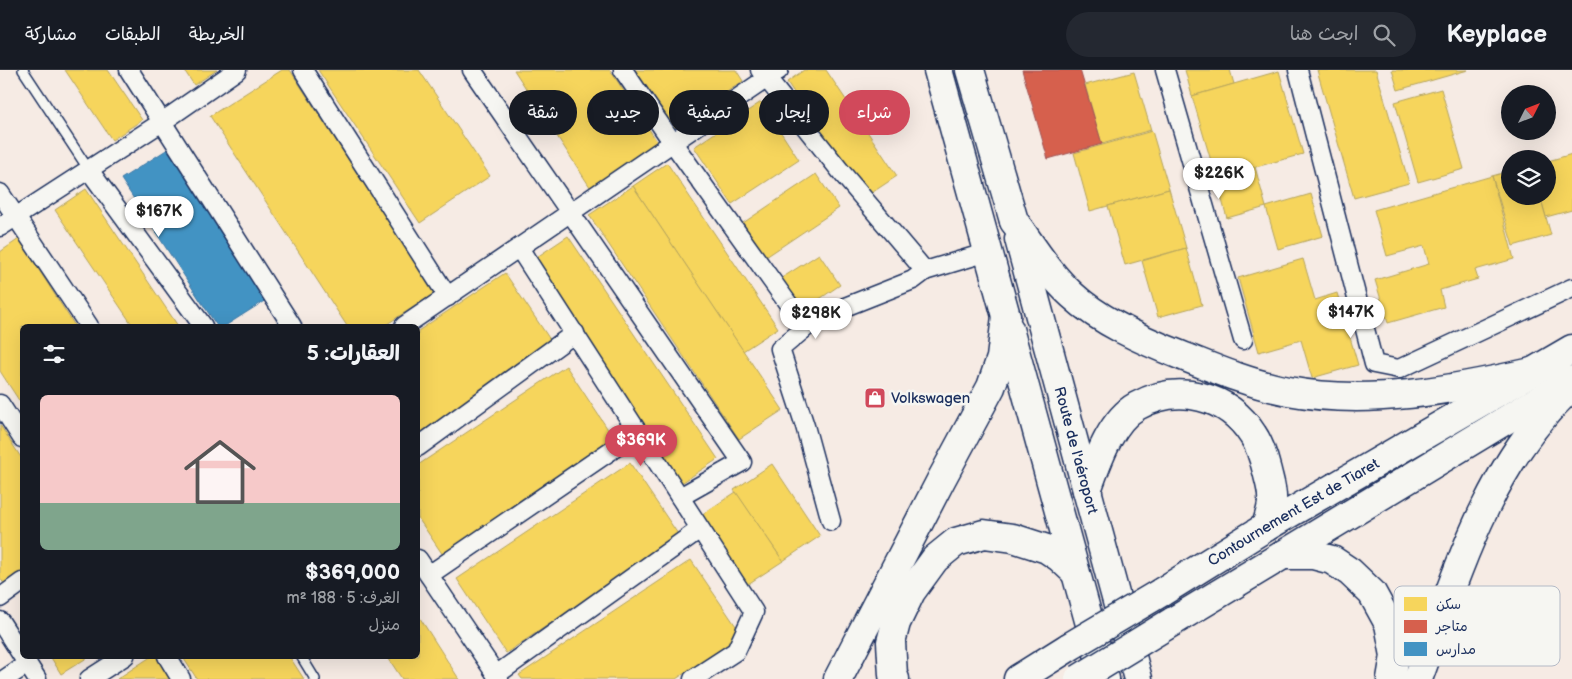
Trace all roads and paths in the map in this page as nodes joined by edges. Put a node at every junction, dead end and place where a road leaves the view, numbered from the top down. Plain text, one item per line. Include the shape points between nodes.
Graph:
1 (23, 70) edge
2 (129, 70) edge
3 (237, 70) edge
4 (303, 70) edge
5 (472, 70) edge
6 (622, 70) edge
7 (938, 70) edge
8 (970, 70) edge
9 (1165, 70) edge
10 (1298, 70) edge
11 (768, 73) edge
12 (162, 122) junction
13 (673, 143) junction
14 (89, 170) junction
15 (0, 193) edge
16 (570, 213) junction
17 (15, 217) junction
18 (1014, 221) junction
19 (0, 227) edge
20 (519, 248) junction
21 (988, 252) junction
22 (926, 271) junction
23 (1572, 288) edge
24 (448, 297) junction
25 (1006, 316) junction
26 (87, 324) edge
27 (202, 324) edge
28 (291, 324) edge
29 (407, 324) edge
30 (804, 329) junction
31 (574, 334) junction
32 (1242, 340) dead end
33 (1572, 349) edge
34 (1532, 372) junction
35 (1572, 380) edge
36 (1572, 386) edge
37 (0, 404) edge
38 (1070, 427) junction
39 (638, 432) junction
40 (20, 435) edge
41 (1038, 436) junction
42 (420, 445) edge
43 (1087, 490) junction
44 (680, 497) junction
45 (831, 521) dead end
46 (1266, 527) junction
47 (700, 529) junction
48 (1283, 555) junction
49 (420, 561) edge
50 (1075, 572) junction
51 (429, 575) junction
52 (20, 583) edge
53 (1452, 586) edge
54 (0, 598) edge
55 (0, 621) edge
56 (1394, 651) edge
57 (20, 653) edge
58 (24, 659) edge
59 (120, 659) edge
60 (168, 659) edge
61 (303, 659) edge
62 (1394, 662) edge
63 (27, 664) junction
64 (1423, 666) edge
65 (497, 677) edge
66 (5, 679) edge
67 (37, 679) edge
68 (89, 679) edge
69 (181, 679) edge
70 (315, 679) edge
71 (693, 679) edge
72 (838, 679) edge
73 (895, 679) edge
74 (1018, 679) edge
75 (1079, 679) edge
76 (1105, 679) edge
77 (1138, 679) edge
78 (1391, 679) edge
79 (1418, 679) edge

1 - 14 lane
2 - 12 street
3 - 12 street
4 - 24 street
5 - 16 street
6 - 13 street
7 - 21 main road
8 - 18 main road, Route de l'aéroport
9 - 32 street
10 - 23 street via 1374,364 1399,369
11 - 13 street
11 - 22 street via 842,173
12 - 14 street
12 - 28 street
13 - 16 street
13 - 30 street
14 - 17 street
14 - 27 street
15 - 17 street
16 - 20 street
16 - 44 street via 742,462
17 - 19 street
17 - 26 street
18 - 34 main road via 1072,296 1113,325 1224,373 1288,391 1386,396 1444,390
18 - 38 main road, Route de l'aéroport
20 - 24 street
20 - 31 street
21 - 22 street
21 - 25 main road
22 - 30 street via 913,280 817,318
24 - 29 street
25 - 41 main road
25 - 72 main road via 1001,358 991,388
30 - 45 street via 780,350
31 - 39 street
31 - 42 street
33 - 34 main road, Contournement Est de Tiaret
34 - 46 main road, Contournement Est de Tiaret
35 - 48 main road, Contournement Est de Tiaret
36 - 53 main road via 1529,434 1500,478 1468,544
37 - 40 street
38 - 41 main road
38 - 43 main road, Route de l'aéroport
39 - 44 street
39 - 51 street
41 - 50 main road
43 - 46 main road via 1103,446 1120,422 1136,407 1164,396 1192,394 1212,399 1235,414 1254,435 1264,461 1272,499
43 - 77 main road, Route de l'aéroport
44 - 47 street
46 - 74 main road, Contournement Est de Tiaret, bridge
47 - 65 street
47 - 71 street via 754,612 736,651
48 - 56 main road via 1313,555 1332,560 1350,572 1372,593 1389,624
48 - 75 main road, Contournement Est de Tiaret, bridge
49 - 51 street
50 - 73 main road via 1047,550 1013,538 984,534 956,542 935,559 911,592 896,623 892,642
50 - 76 main road
51 - 65 street
52 - 54 street
55 - 57 street
58 - 63 street
59 - 68 street
60 - 69 street
61 - 70 lane
62 - 78 main road
63 - 66 street
63 - 67 street
64 - 79 main road

